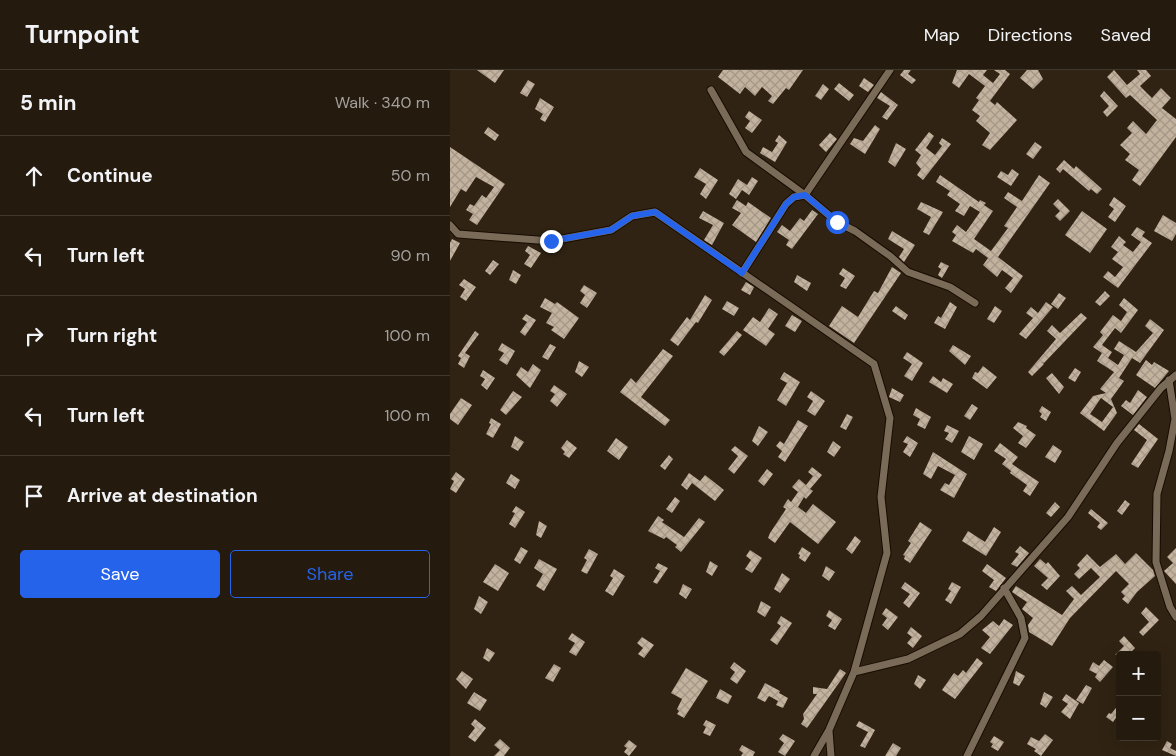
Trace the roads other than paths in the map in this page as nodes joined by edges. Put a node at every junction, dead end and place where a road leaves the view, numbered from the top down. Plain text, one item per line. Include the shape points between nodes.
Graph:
1 (890, 70) edge
2 (711, 90) dead end
3 (805, 195) junction
4 (450, 226) edge
5 (742, 273) junction
6 (974, 303) dead end
7 (1176, 374) edge
8 (1169, 380) junction
9 (1004, 588) junction
10 (1176, 617) edge
11 (854, 672) junction
12 (829, 730) junction
13 (814, 756) edge
14 (831, 756) edge
15 (967, 756) edge

1 - 3 street
2 - 3 street via 746,152
3 - 5 street via 794,197 786,204
3 - 6 street via 908,272 950,287
4 - 5 street via 458,234 551,241 611,230 632,216 655,212
5 - 11 street via 874,364 890,418 881,497 887,553
7 - 8 street
8 - 9 street via 1117,443 1068,516
8 - 10 street via 1175,418 1157,494 1156,562
9 - 11 street via 981,616 960,634 908,660
9 - 15 street via 1021,618 1025,638
11 - 12 street
12 - 13 street
12 - 14 street

